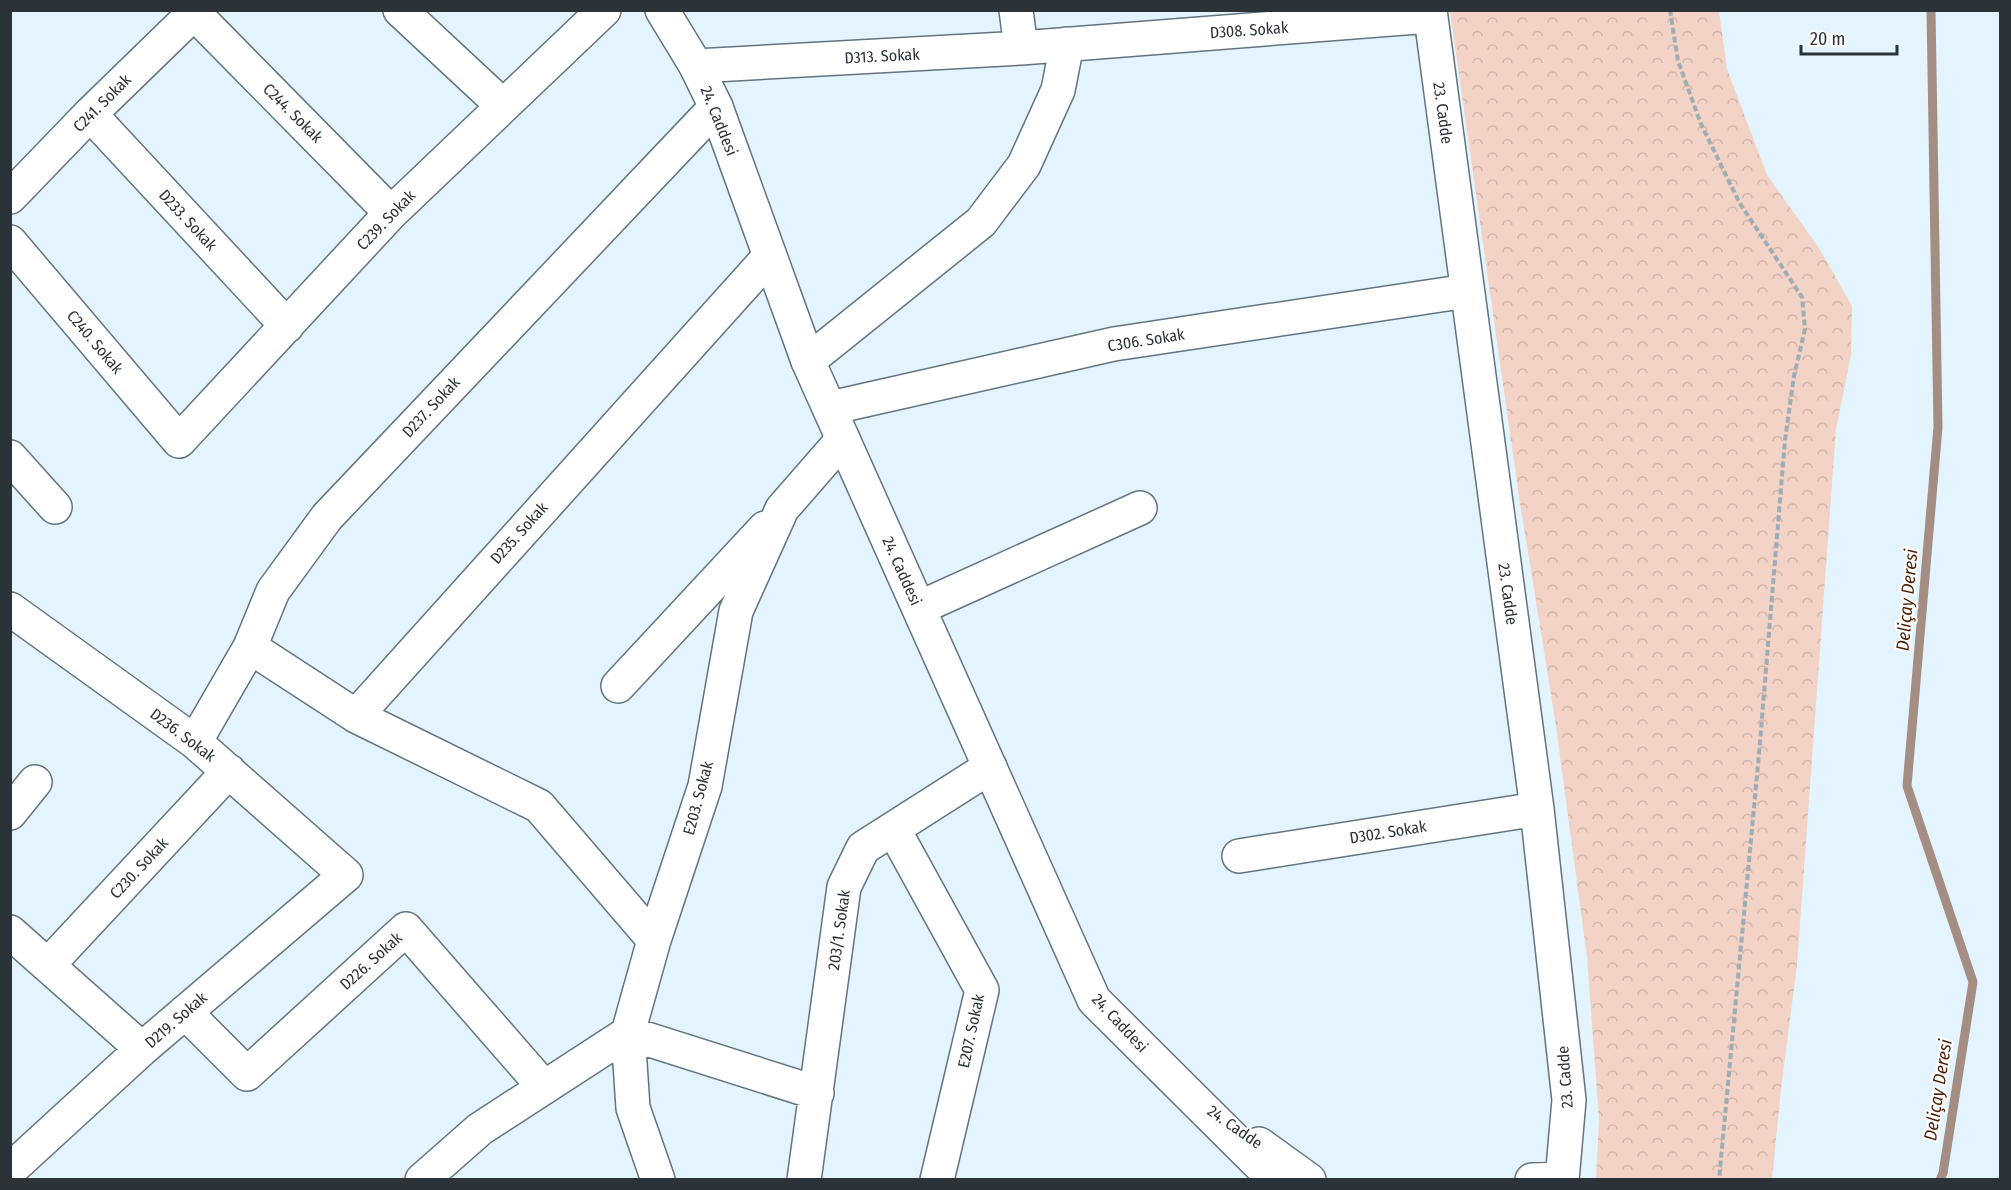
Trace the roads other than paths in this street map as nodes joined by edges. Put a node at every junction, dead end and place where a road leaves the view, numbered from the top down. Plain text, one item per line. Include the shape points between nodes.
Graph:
1 (400, 10) edge
2 (604, 10) edge
3 (662, 10) edge
4 (1016, 10) edge
5 (195, 12) edge
6 (1430, 13) edge
7 (1179, 23) edge
8 (1067, 44) junction
9 (1021, 48) junction
10 (696, 66) junction
11 (502, 105) junction
12 (716, 107) junction
13 (90, 114) junction
14 (10, 197) edge
15 (391, 213) junction
16 (10, 242) edge
17 (769, 257) junction
18 (1467, 291) junction
19 (287, 326) junction
20 (808, 361) junction
21 (830, 408) junction
22 (843, 439) junction
23 (179, 441) joint
24 (10, 457) edge
25 (55, 507) dead end
26 (1140, 508) dead end
27 (782, 510) junction
28 (10, 609) edge
29 (919, 609) junction
30 (250, 647) junction
31 (618, 686) dead end
32 (356, 716) junction
33 (195, 742) junction
34 (990, 767) junction
35 (230, 771) junction
36 (35, 783) dead end
37 (1537, 809) junction
38 (10, 813) edge
39 (894, 830) junction
40 (1239, 856) dead end
41 (346, 875) joint
42 (10, 932) edge
43 (654, 940) junction
44 (48, 964) junction
45 (185, 1012) junction
46 (628, 1033) junction
47 (142, 1049) junction
48 (543, 1086) junction
49 (817, 1093) junction
50 (1195, 1099) junction
51 (10, 1170) edge
52 (422, 1179) edge
53 (658, 1179) edge
54 (804, 1179) edge
55 (938, 1179) edge
56 (1275, 1179) edge
57 (1309, 1179) edge
58 (1532, 1179) edge
59 (1562, 1179) edge

1 - 11 street
2 - 11 street, C239. Sokak
3 - 10 street, 24. Caddesi
4 - 9 street
5 - 13 street, C241. Sokak
5 - 15 street, C244. Sokak
6 - 7 street, D308. Sokak
6 - 18 street, 23. Cadde
7 - 8 street, D308. Sokak
8 - 9 street, D313. Sokak
8 - 20 street via 1058,90 1024,165 981,222
9 - 10 street, D313. Sokak
10 - 12 street, 24. Caddesi
11 - 15 street, C239. Sokak
12 - 17 street, 24. Caddesi
12 - 30 street, D237. Sokak via 327,517 273,591
13 - 14 street, C241. Sokak
13 - 19 street, D233. Sokak
15 - 19 street, C239. Sokak
16 - 23 street, C240. Sokak
17 - 20 street, 24. Caddesi
17 - 32 street, D235. Sokak
18 - 21 street, C306. Sokak via 1114,344
18 - 37 street, 23. Cadde
19 - 23 street, C239. Sokak
20 - 21 street, 24. Caddesi
21 - 22 street, 24. Caddesi
22 - 27 street, E203. Sokak
22 - 29 street, 24. Caddesi
24 - 25 street
26 - 29 street
27 - 31 street
27 - 43 street, E203. Sokak via 736,610 705,786
28 - 33 street, D236. Sokak
29 - 34 street, 24. Caddesi
30 - 32 street
30 - 33 street, D237. Sokak
32 - 43 street via 539,806
33 - 35 street, D236. Sokak
34 - 39 street, 203/1. Sokak
34 - 50 street, 24. Caddesi via 1094,1000
35 - 41 street, D236. Sokak
35 - 44 street, C230. Sokak
36 - 38 street
37 - 40 street, D302. Sokak
37 - 59 street, 23. Cadde via 1569,1100
39 - 49 street, 203/1. Sokak via 863,848 844,886
39 - 55 street, E207. Sokak via 982,990
41 - 45 street, D219. Sokak
42 - 44 street
43 - 46 street, E203. Sokak
44 - 47 street
45 - 47 street, D219. Sokak
45 - 48 street, D226. Sokak via 247,1074 406,929
46 - 48 street
46 - 49 street
46 - 53 street, E203. Sokak via 633,1108
47 - 51 street, D219. Sokak
48 - 52 street via 480,1129
49 - 54 street, 203/1. Sokak
50 - 56 street, 24. Cadde
50 - 57 street, 24. Cadde
58 - 59 street

